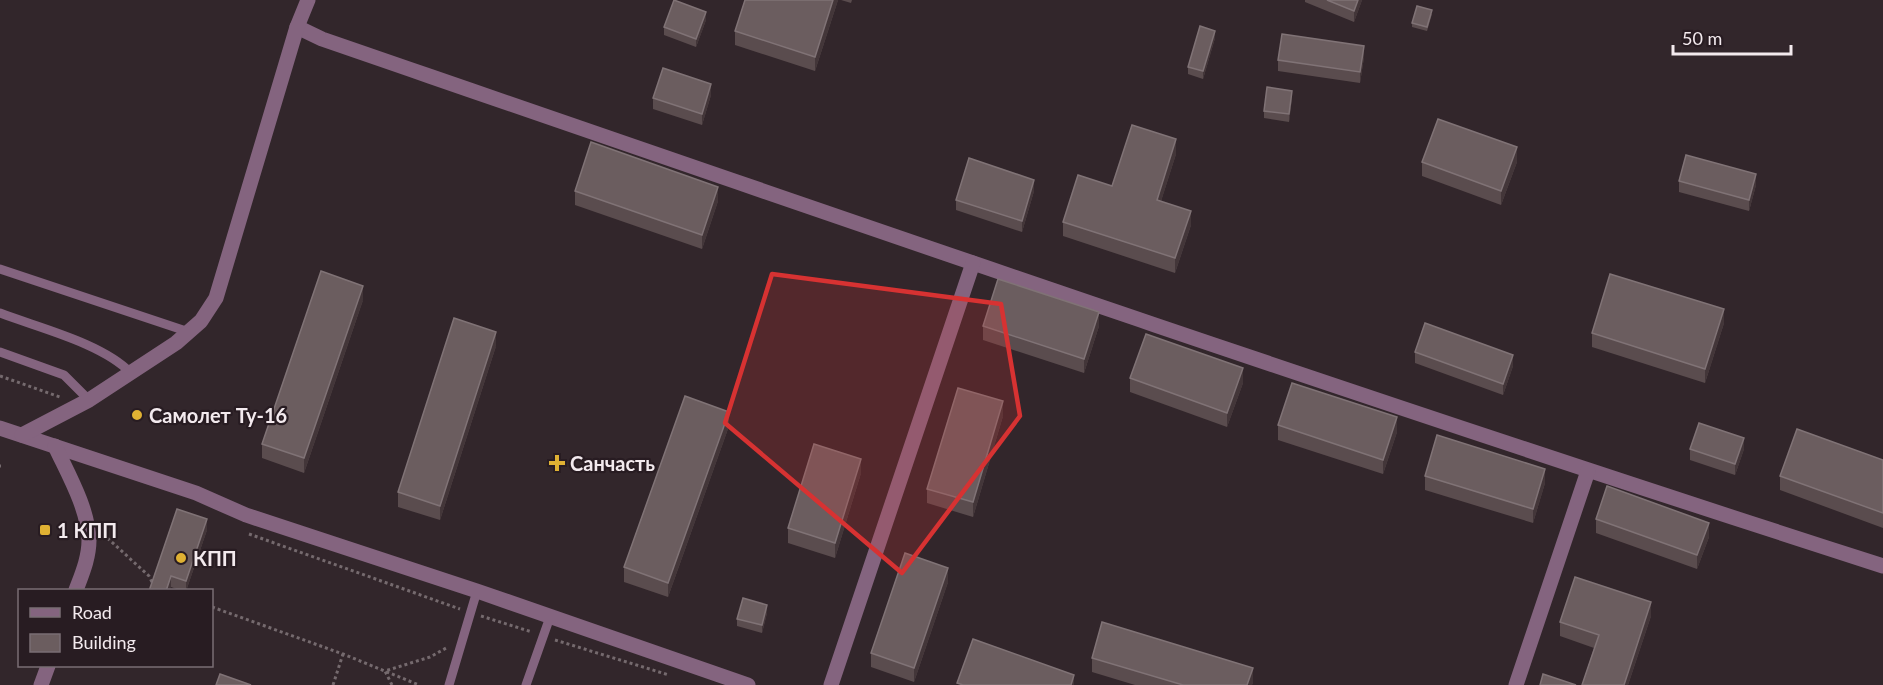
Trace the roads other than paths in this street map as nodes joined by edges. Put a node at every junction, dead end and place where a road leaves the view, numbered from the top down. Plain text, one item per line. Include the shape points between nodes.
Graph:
1 (308, 0) edge
2 (297, 27) junction
3 (973, 263) junction
4 (0, 269) edge
5 (0, 313) edge
6 (189, 332) junction
7 (0, 352) edge
8 (131, 373) junction
9 (89, 400) junction
10 (0, 428) edge
11 (22, 435) junction
12 (55, 446) junction
13 (1588, 471) junction
14 (1883, 567) edge
15 (77, 589) edge
16 (477, 591) junction
17 (550, 617) junction
18 (48, 667) edge
19 (41, 685) edge
20 (449, 685) edge
21 (526, 685) edge
22 (748, 685) edge
23 (831, 685) edge
24 (1516, 685) edge

1 - 2 street
2 - 3 street via 322,39
2 - 6 street via 216,298
3 - 13 street
3 - 23 street
4 - 6 lane
5 - 8 lane via 105,352
6 - 8 street
7 - 9 lane via 64,375
8 - 9 street
9 - 11 street
10 - 11 street
11 - 12 street
12 - 15 street via 84,516 89,539
12 - 16 street via 196,493 246,515
13 - 14 street
13 - 24 street
16 - 17 street
16 - 20 lane
17 - 21 lane
17 - 22 street
18 - 19 street

